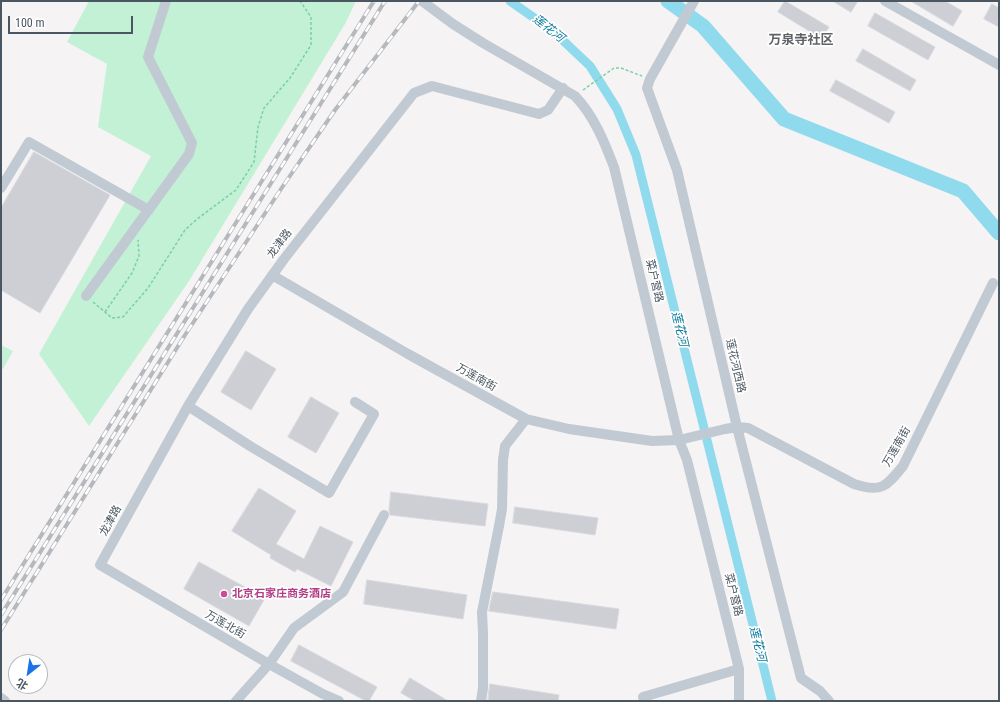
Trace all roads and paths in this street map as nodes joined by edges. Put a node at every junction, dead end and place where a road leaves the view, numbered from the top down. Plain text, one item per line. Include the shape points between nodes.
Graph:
1 (166, 1) edge
2 (300, 1) edge
3 (422, 1) edge
4 (694, 1) edge
5 (886, 1) edge
6 (999, 65) edge
7 (650, 79) junction
8 (587, 86) dead end
9 (563, 88) junction
10 (1, 188) edge
11 (149, 210) junction
12 (137, 227) junction
13 (272, 275) junction
14 (993, 283) dead end
15 (86, 296) joint
16 (105, 312) junction
17 (355, 402) dead end
18 (188, 406) junction
19 (526, 419) junction
20 (737, 427) junction
21 (684, 438) junction
22 (384, 514) dead end
23 (100, 565) joint
24 (268, 664) junction
25 (739, 669) junction
26 (643, 697) dead end
27 (1, 698) edge
28 (6, 701) edge
29 (236, 701) edge
30 (339, 701) edge
31 (481, 701) edge
32 (739, 701) edge
33 (830, 701) edge

1 - 11 street via 148,57 192,143 189,154
2 - 16 path via 311,17 311,45 290,78 264,108 258,127 254,162 236,190 185,230 148,288 123,317 112,318
3 - 9 street, 菜户营路 via 484,44
4 - 7 street
5 - 6 street
7 - 8 path via 621,68 614,68
7 - 20 street, 莲花河西路 via 647,88 677,170
9 - 13 street, 龙津路 via 548,110 540,114 432,86 414,93
9 - 21 street, 菜户营路 via 583,104 595,123 614,166
10 - 11 street via 29,142
11 - 12 street
12 - 15 street
12 - 16 path via 139,256 132,274
13 - 18 street, 龙津路
13 - 19 street, 万莲南街
14 - 20 street, 万莲南街 via 903,466 890,482 883,486 868,488 854,484 761,434 748,428
15 - 16 path
17 - 18 street via 374,414 329,493
18 - 23 street, 龙津路
19 - 21 street, 万莲南街 via 569,429 652,441
19 - 31 street via 505,446 500,520 482,612
20 - 21 street, 万莲南街
20 - 33 street, 莲花河西路 via 801,678
21 - 25 street, 菜户营路 via 687,460
22 - 24 street via 343,592 294,628
23 - 24 street, 万莲北街
24 - 29 street
24 - 30 street, 万莲北街
25 - 26 street
25 - 32 street, 菜户营路
27 - 28 street

